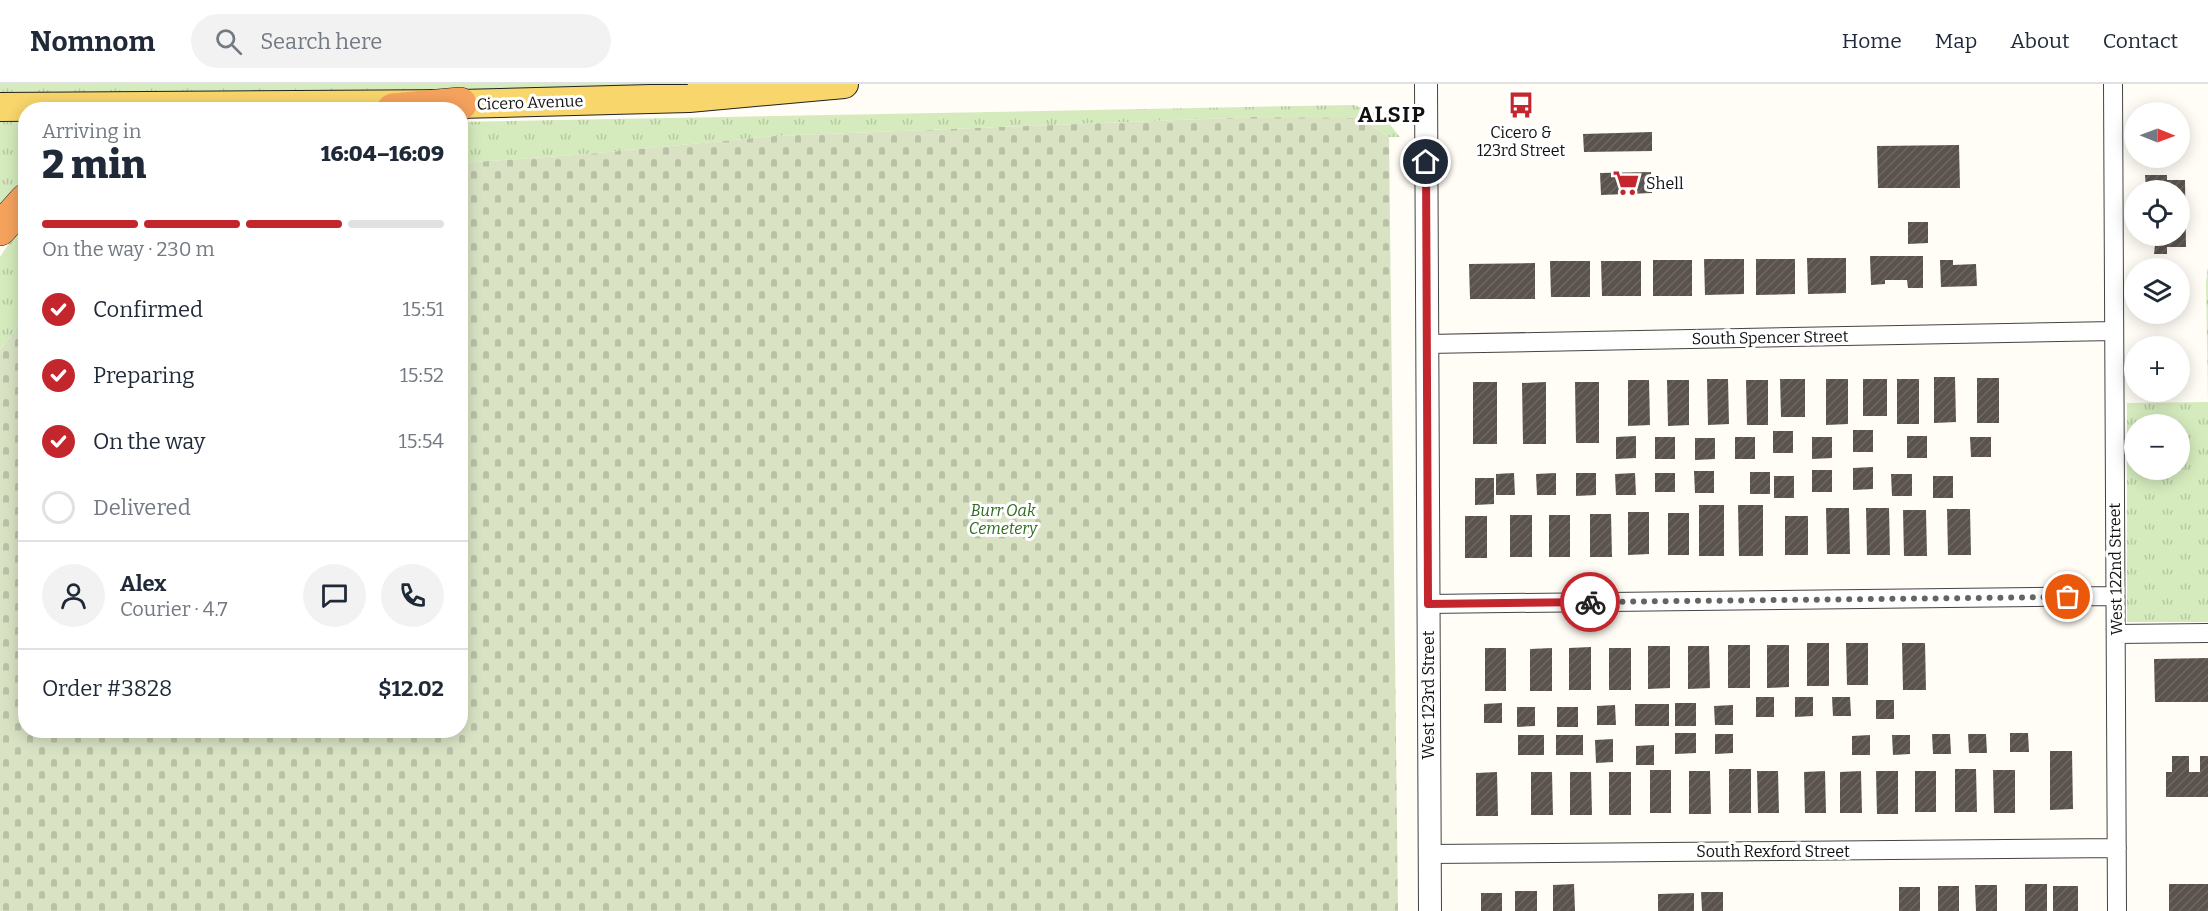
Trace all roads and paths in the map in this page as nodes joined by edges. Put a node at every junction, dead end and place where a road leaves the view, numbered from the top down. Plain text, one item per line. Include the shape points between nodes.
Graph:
1 (844, 84) edge
2 (1426, 84) edge
3 (2113, 84) edge
4 (468, 104) edge
5 (0, 107) edge
6 (18, 107) edge
7 (18, 206) edge
8 (0, 229) edge
9 (2114, 331) junction
10 (1427, 344) junction
11 (2115, 596) junction
12 (1428, 604) junction
13 (2208, 633) edge
14 (2116, 634) junction
15 (2117, 848) junction
16 (1429, 854) junction
17 (1430, 911) edge
18 (2117, 911) edge

1 - 4 main road, Cicero Avenue via 689,98
2 - 10 street, West 123rd Street
3 - 9 street, West 122nd Street
5 - 6 main road, Cicero Avenue
7 - 8 highway
9 - 10 street, South Spencer Street
9 - 11 street, West 122nd Street
10 - 12 street, West 123rd Street
11 - 12 street
11 - 14 street, West 122nd Street
12 - 16 street, West 123rd Street
13 - 14 street
14 - 15 street, West 122nd Street
15 - 16 street, South Rexford Street
15 - 18 street, West 122nd Street
16 - 17 street, West 123rd Street

